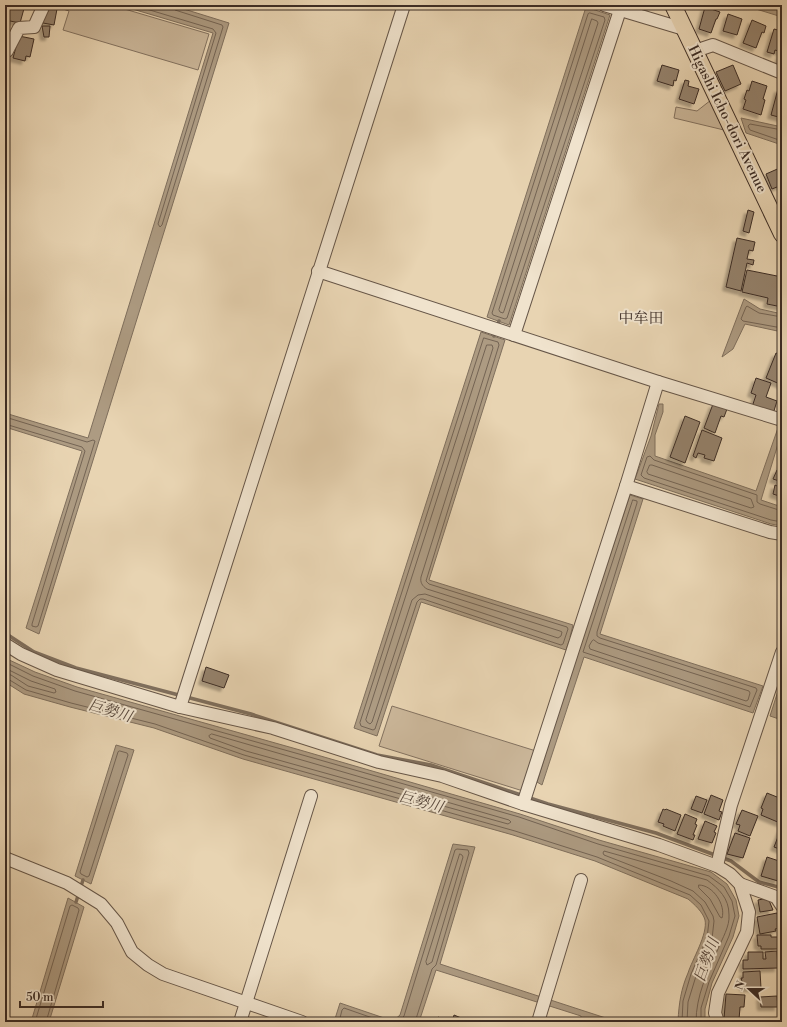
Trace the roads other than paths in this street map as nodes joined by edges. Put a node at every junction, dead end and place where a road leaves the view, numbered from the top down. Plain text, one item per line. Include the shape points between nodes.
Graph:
1 (44, 5) edge
2 (404, 5) edge
3 (604, 5) edge
4 (673, 5) edge
5 (620, 10) junction
6 (684, 29) junction
7 (695, 51) junction
8 (5, 52) edge
9 (782, 73) edge
10 (782, 234) edge
11 (318, 271) junction
12 (514, 335) junction
13 (658, 382) junction
14 (782, 420) edge
15 (626, 486) junction
16 (782, 534) edge
17 (5, 644) edge
18 (782, 652) edge
19 (180, 707) junction
20 (311, 796) dead end
21 (525, 798) junction
22 (5, 858) edge
23 (719, 860) junction
24 (581, 880) dead end
25 (740, 884) junction
26 (782, 906) edge
27 (246, 1003) junction
28 (240, 1022) edge
29 (302, 1022) edge
30 (538, 1022) edge
31 (718, 1022) edge

1 - 8 street via 34,27 18,28
2 - 11 street
3 - 5 street
4 - 6 main road, Higashi Icho-dori Avenue
5 - 6 street
5 - 12 street
6 - 7 main road, Higashi Icho-dori Avenue
7 - 9 street via 713,45
7 - 10 main road, Higashi Icho-dori Avenue
11 - 12 street
11 - 19 street
12 - 13 street
13 - 14 street
13 - 15 street
15 - 16 street
15 - 21 street
17 - 19 street via 20,654 57,670
18 - 23 street via 731,805
19 - 21 street via 273,728 379,762
20 - 27 street
21 - 23 street via 659,845
22 - 27 street via 67,883 101,904 117,923 132,952 148,965 163,974
23 - 25 street
24 - 30 street
25 - 26 street via 776,897
25 - 31 street via 749,912 747,932 718,993 715,1013
27 - 28 street
27 - 29 street

